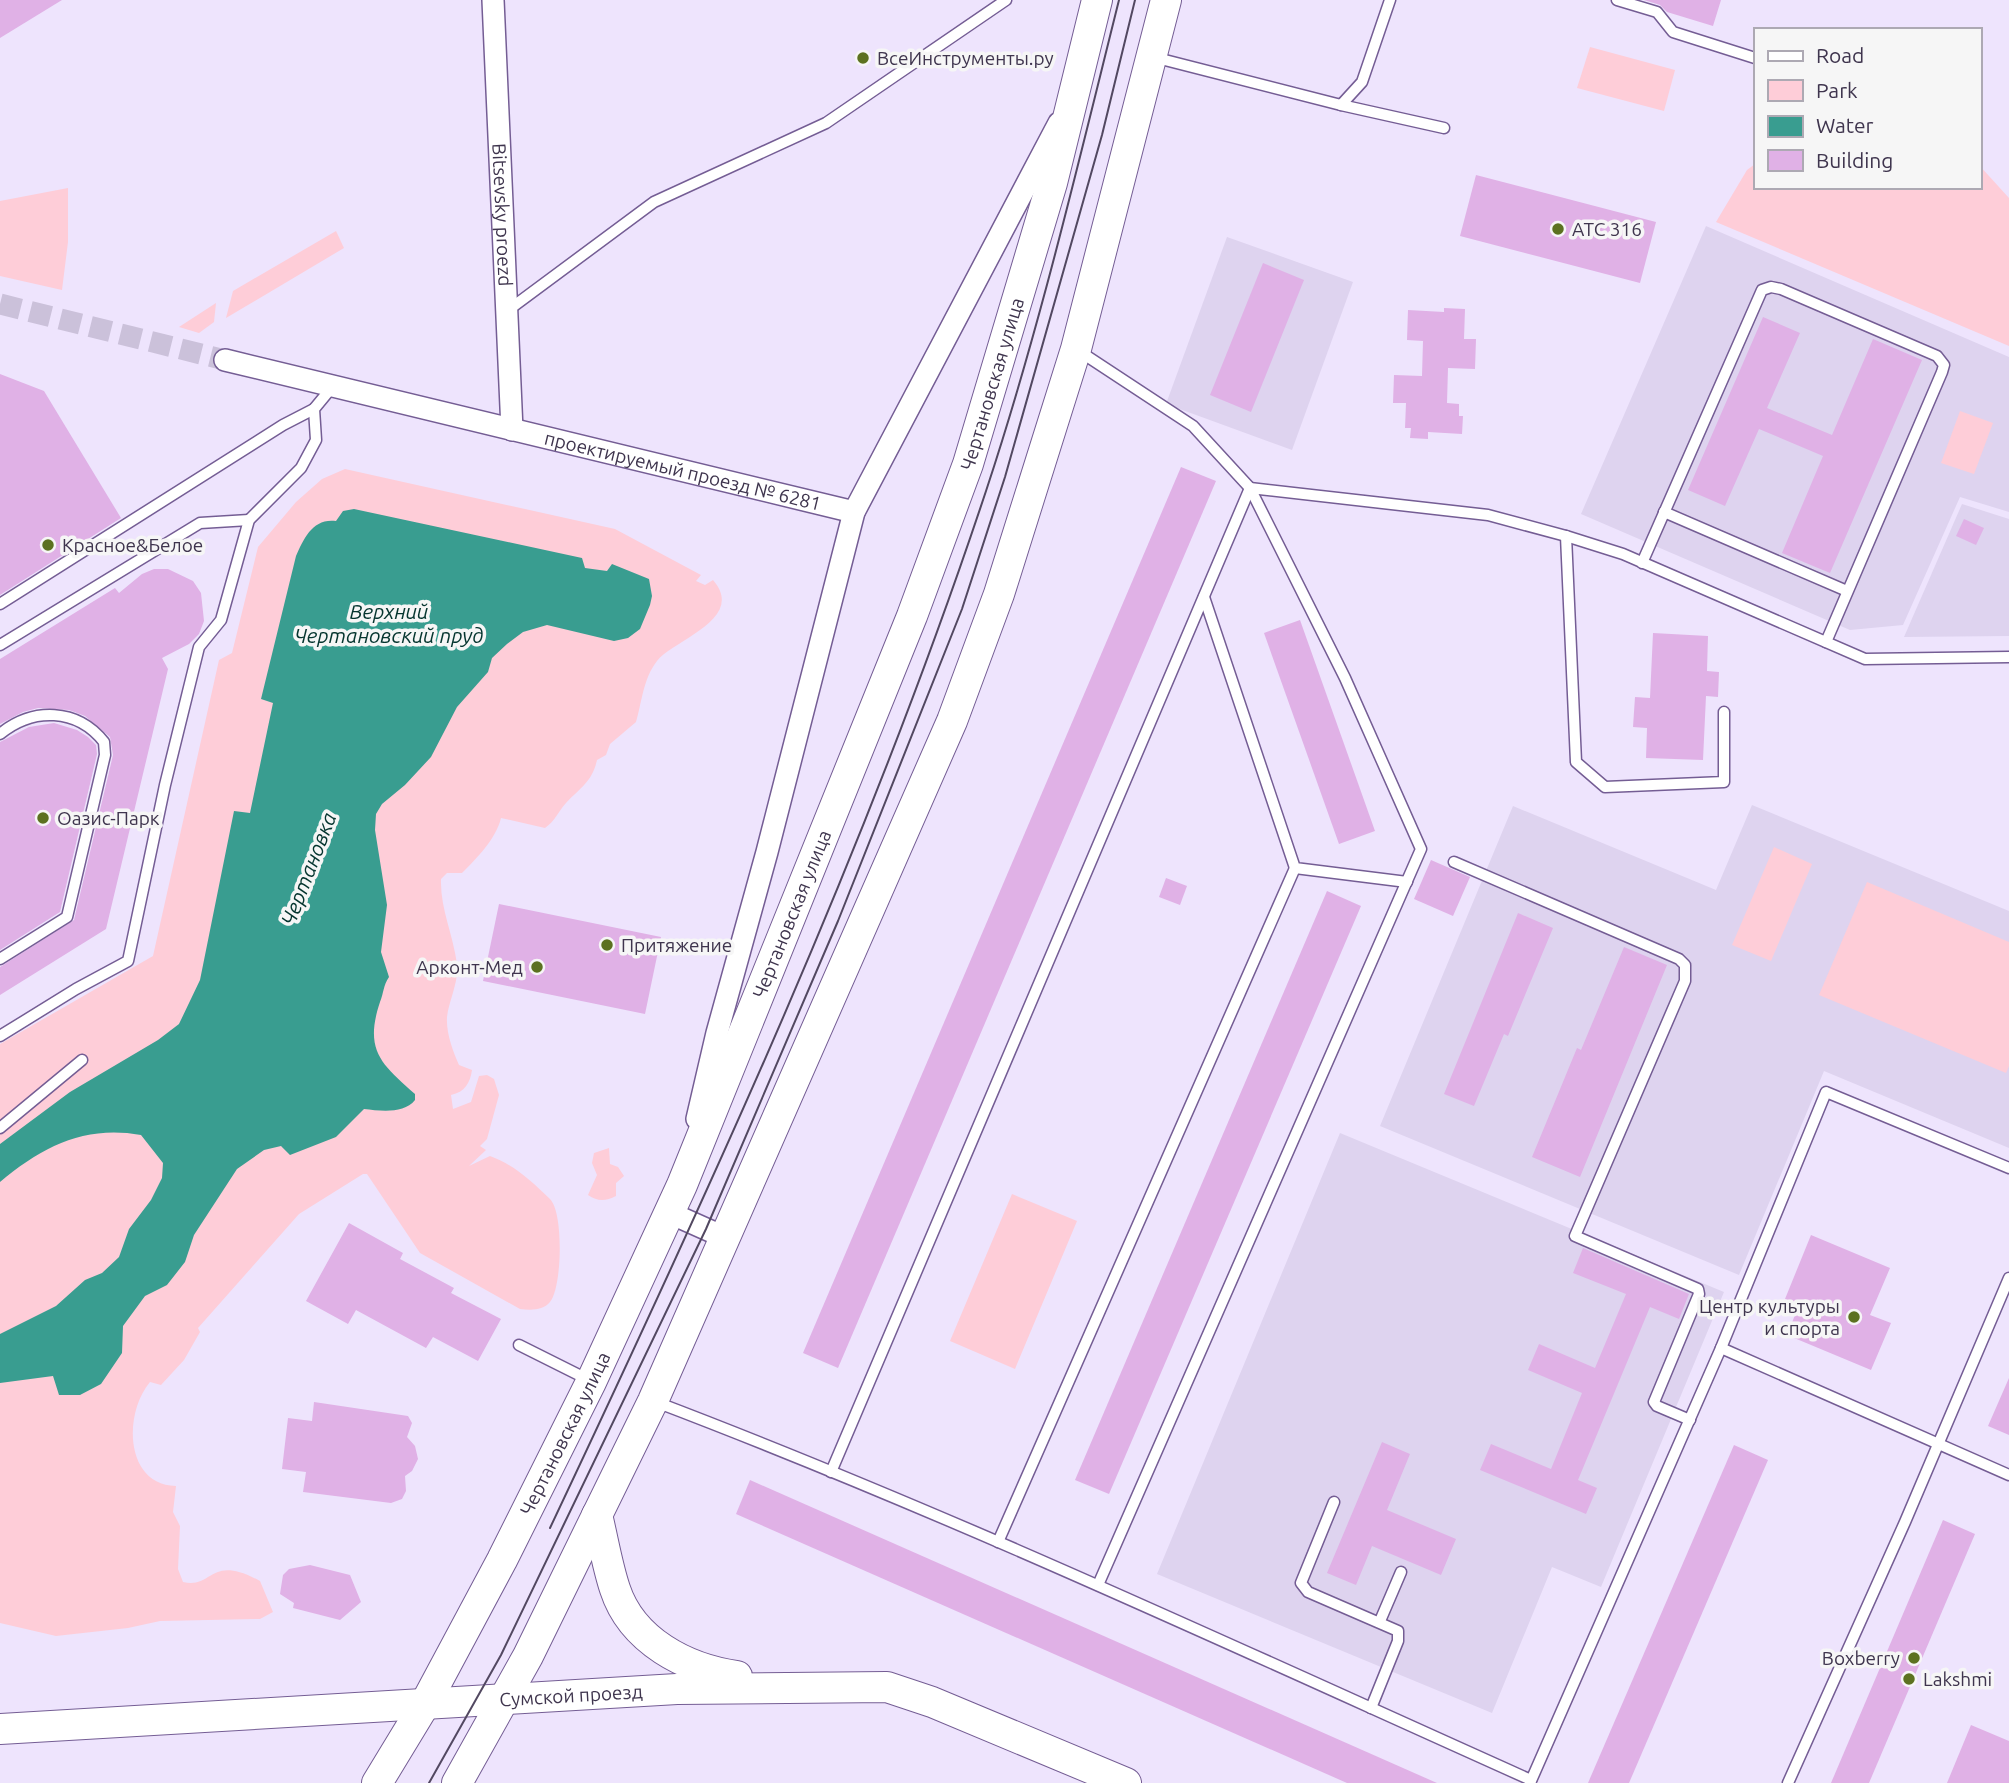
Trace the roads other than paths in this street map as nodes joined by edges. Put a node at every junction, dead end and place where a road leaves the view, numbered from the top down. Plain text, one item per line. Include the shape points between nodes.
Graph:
1 (493, 0) edge
2 (1006, 0) edge
3 (1097, 0) edge
4 (1166, 0) edge
5 (1390, 0) edge
6 (1617, 0) edge
7 (1153, 57) junction
8 (1754, 58) edge
9 (1073, 96) junction
10 (1341, 105) junction
11 (1444, 128) dead end
12 (507, 311) junction
13 (1076, 349) junction
14 (225, 360) tunnel mouth
15 (333, 386) junction
16 (314, 409) junction
17 (512, 430) junction
18 (1250, 488) junction
19 (854, 512) junction
20 (1664, 512) junction
21 (249, 520) junction
22 (1566, 536) junction
23 (1642, 563) junction
24 (1847, 591) junction
25 (1204, 597) junction
26 (0, 604) edge
27 (1826, 642) junction
28 (0, 645) edge
29 (2009, 657) edge
30 (1724, 712) dead end
31 (0, 734) edge
32 (1454, 862) dead end
33 (1295, 868) junction
34 (1407, 882) junction
35 (0, 959) edge
36 (0, 1036) edge
37 (82, 1060) dead end
38 (0, 1128) edge
39 (2009, 1168) edge
40 (682, 1185) junction
41 (670, 1213) junction
42 (726, 1238) junction
43 (2009, 1278) edge
44 (519, 1345) dead end
45 (1721, 1348) junction
46 (591, 1382) junction
47 (653, 1401) junction
48 (1690, 1420) junction
49 (1937, 1444) junction
50 (831, 1472) junction
51 (2009, 1475) edge
52 (1334, 1502) dead end
53 (597, 1515) junction
54 (998, 1542) junction
55 (1401, 1572) dead end
56 (1098, 1585) junction
57 (1380, 1622) junction
58 (807, 1686) junction
59 (505, 1699) junction
60 (425, 1704) junction
61 (1371, 1708) junction
62 (0, 1729) edge
63 (1531, 1781) edge
64 (377, 1783) edge
65 (457, 1783) edge
66 (1126, 1783) edge
67 (1788, 1783) edge

1 - 12 street, Bitsevsky proezd
2 - 12 lane via 827,123 654,202
3 - 9 main road, Чертановская улица
4 - 7 main road
5 - 10 lane via 1362,82
6 - 8 lane via 1657,12 1673,32
7 - 10 lane
7 - 13 main road
9 - 19 street
9 - 40 main road, Чертановская улица via 968,464 907,629
10 - 11 lane
12 - 17 street, Bitsevsky proezd
13 - 18 lane via 1193,426
13 - 42 main road via 999,594 952,721
14 - 15 street, проектируемый проезд № 6281
15 - 16 lane
15 - 17 street, проектируемый проезд № 6281
16 - 21 lane via 316,440 301,468
16 - 26 lane
17 - 19 street, проектируемый проезд № 6281
18 - 22 lane via 1488,516
18 - 25 lane
18 - 34 lane via 1345,678 1421,849
19 - 40 street via 717,1033
20 - 23 lane
20 - 24 lane
20 - 24 lane via 1762,290 1781,289 1937,356 1944,365 1942,372
21 - 28 lane via 200,523
21 - 36 lane via 221,620 199,647 128,961
22 - 23 lane
22 - 30 lane via 1576,762 1605,787 1724,782
23 - 27 lane
24 - 27 lane
25 - 33 lane
25 - 50 lane
27 - 29 lane via 1865,659
31 - 35 lane via 38,714 76,718 104,742 105,755 67,917
32 - 48 lane via 1685,965 1685,981 1575,1236 1698,1289 1654,1402
33 - 34 lane
33 - 54 lane
34 - 56 lane
37 - 38 lane
39 - 45 lane via 1826,1092
40 - 41 main road, Чертановская улица
41 - 42 street
41 - 46 main road, Чертановская улица
42 - 47 main road
43 - 49 lane
44 - 46 lane
45 - 48 lane
45 - 49 lane
46 - 60 main road, Чертановская улица
47 - 50 lane
47 - 53 main road
48 - 63 lane
49 - 51 lane
49 - 67 lane
50 - 54 lane
52 - 57 lane via 1303,1588
53 - 58 main road via 615,1591 630,1619 652,1643 688,1664 716,1673
53 - 59 main road
54 - 56 lane
55 - 57 lane
56 - 61 lane
57 - 61 lane via 1394,1627 1400,1636
58 - 59 main road, Сумской проезд
58 - 66 main road, Сумской проезд via 887,1687
59 - 60 main road, Сумской проезд
59 - 65 main road
60 - 62 main road, Сумской проезд
60 - 64 main road, Чертановская улица
61 - 63 lane

